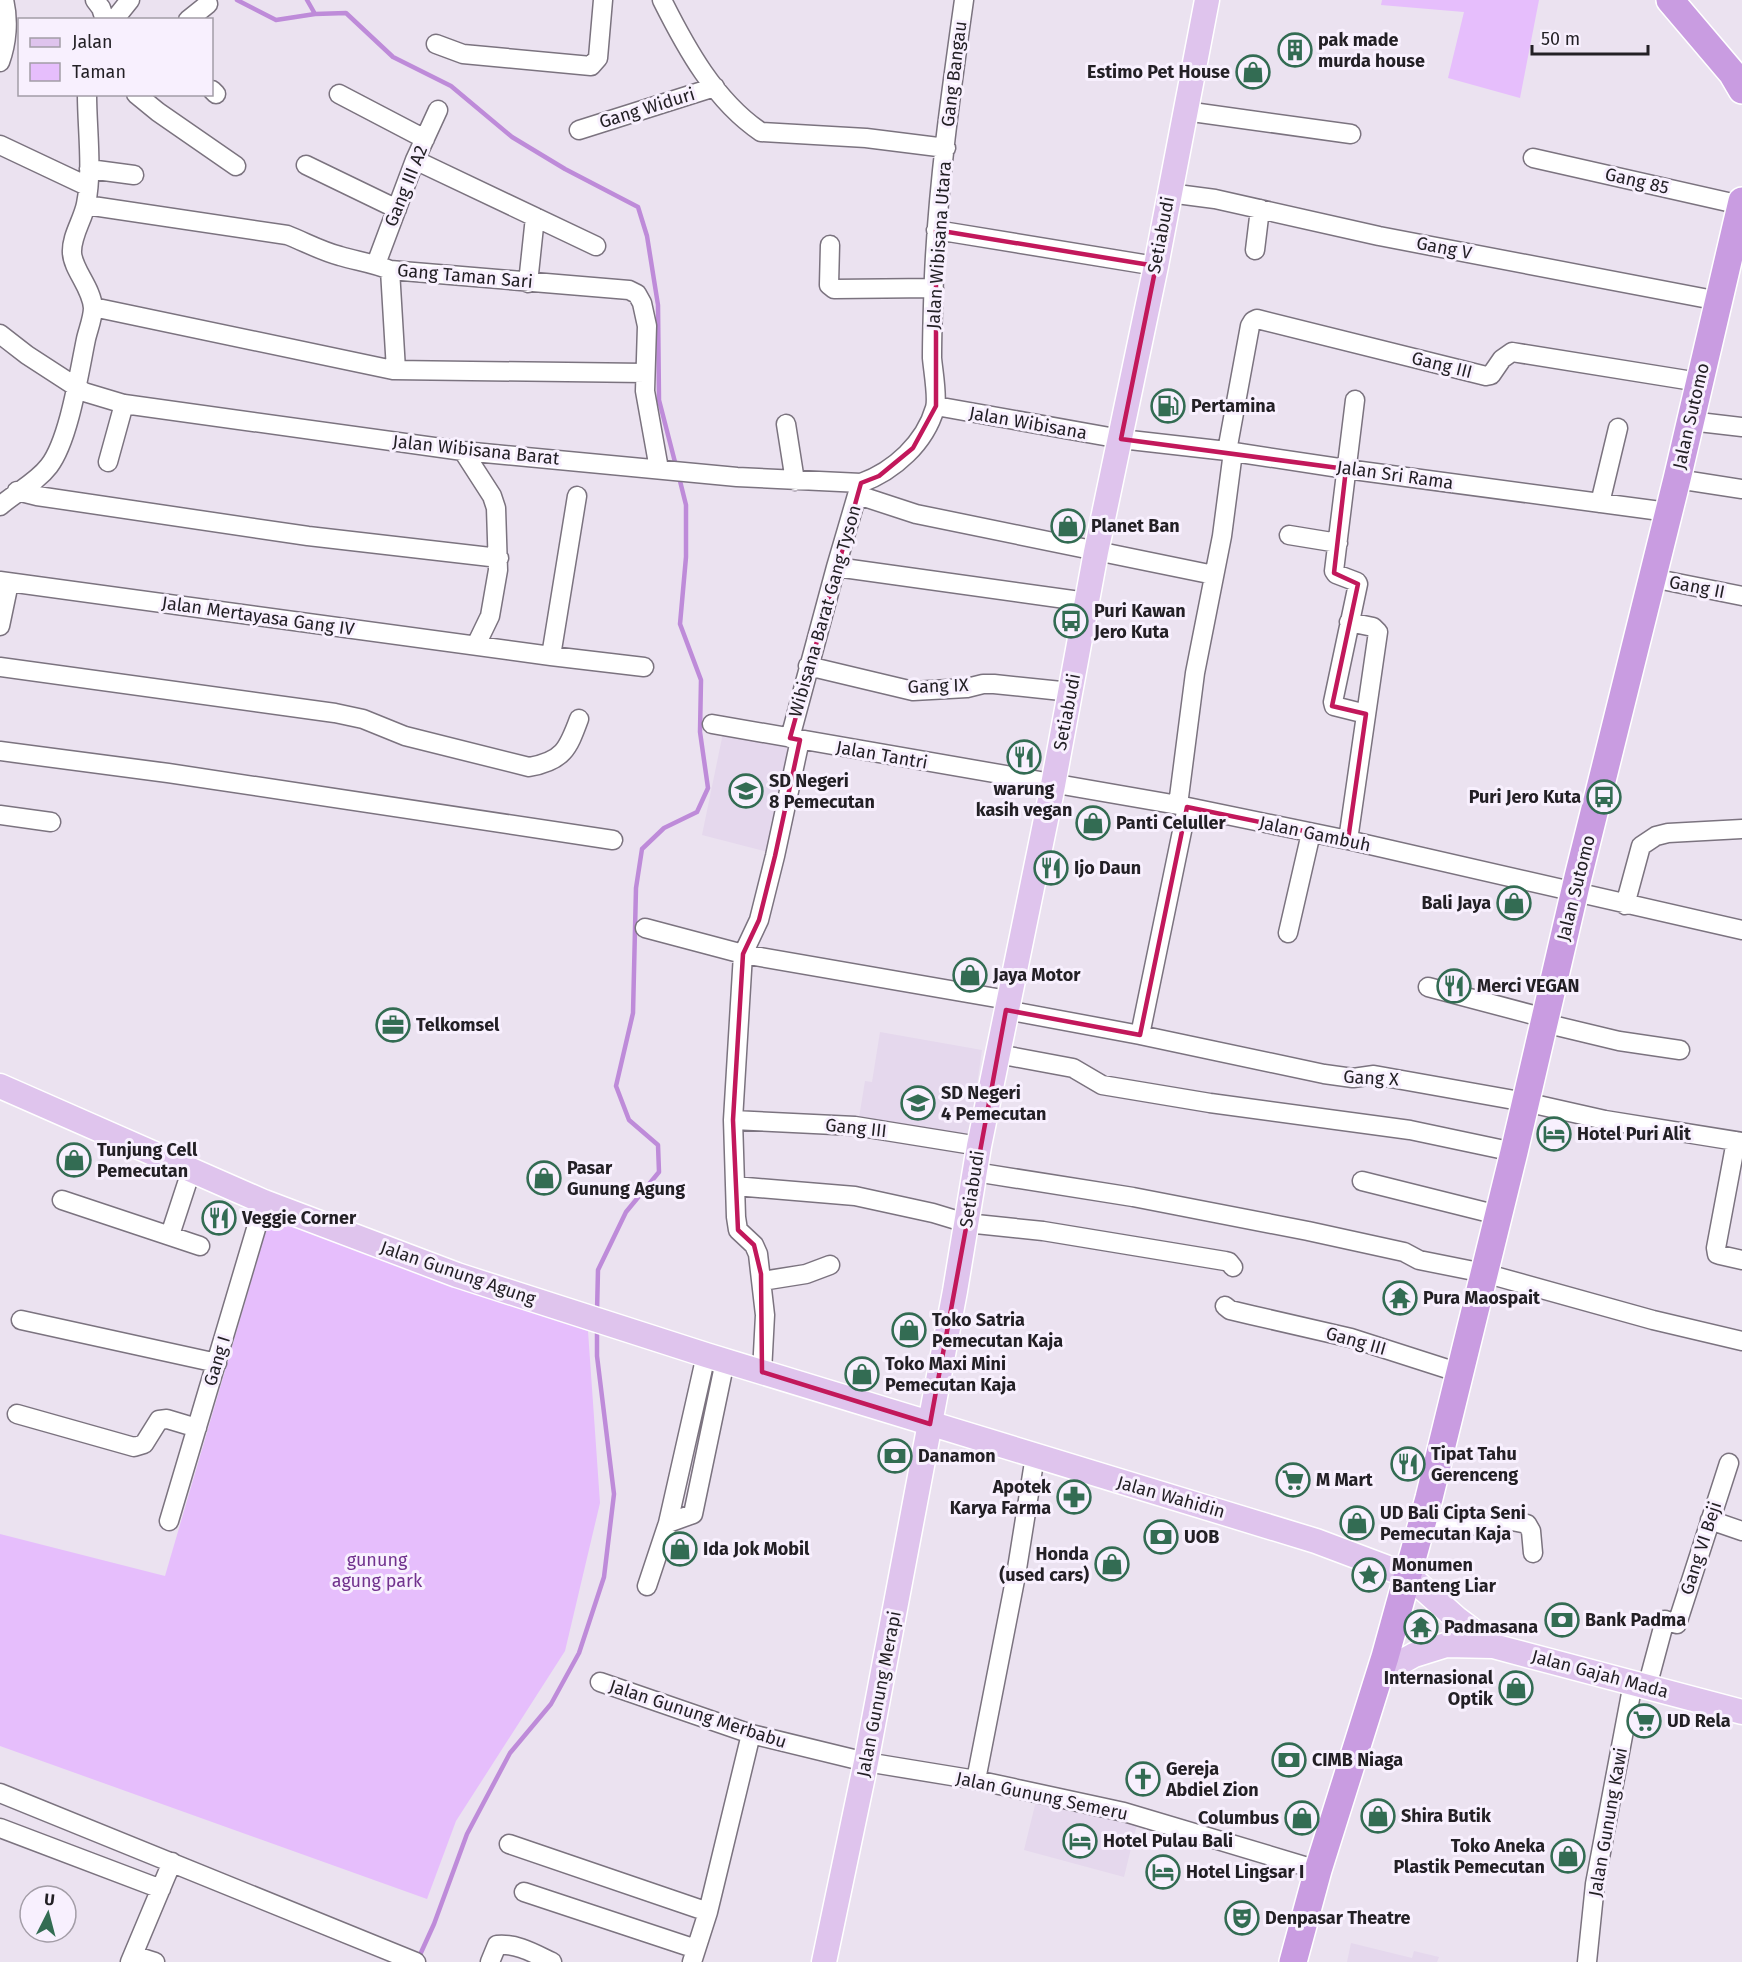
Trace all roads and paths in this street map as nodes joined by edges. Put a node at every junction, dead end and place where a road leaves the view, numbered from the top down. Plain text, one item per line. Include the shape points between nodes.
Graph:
1 (4, 0) edge
2 (95, 0) edge
3 (130, 0) edge
4 (603, 0) edge
5 (662, 0) edge
6 (964, 0) edge
7 (1207, 0) edge
8 (1670, 0) edge
9 (208, 4) dead end
10 (104, 18) edge
11 (116, 18) edge
12 (190, 18) edge
13 (436, 44) dead end
14 (6, 52) edge
15 (716, 87) junction
16 (1741, 87) edge
17 (339, 93) dead end
18 (87, 96) edge
19 (138, 96) edge
20 (438, 110) dead end
21 (1185, 111) junction
22 (579, 130) dead end
23 (1351, 134) dead end
24 (425, 139) junction
25 (0, 145) edge
26 (946, 148) junction
27 (1533, 158) dead end
28 (415, 160) junction
29 (306, 165) dead end
30 (236, 166) dead end
31 (134, 175) dead end
32 (88, 178) junction
33 (1169, 194) junction
34 (1742, 203) edge
35 (86, 206) junction
36 (397, 209) junction
37 (1260, 209) junction
38 (535, 217) junction
39 (936, 230) junction
40 (830, 245) dead end
41 (596, 246) dead end
42 (1255, 250) dead end
43 (1156, 266) junction
44 (382, 267) junction
45 (528, 283) junction
46 (934, 288) junction
47 (1719, 301) junction
48 (93, 307) junction
49 (0, 334) edge
50 (396, 370) junction
51 (645, 373) junction
52 (1699, 382) junction
53 (76, 387) junction
54 (1355, 400) dead end
55 (124, 404) junction
56 (936, 406) junction
57 (1690, 421) junction
58 (786, 424) dead end
59 (1742, 427) edge
60 (1618, 428) dead end
61 (1121, 439) junction
62 (463, 451) junction
63 (1230, 452) junction
64 (108, 462) dead end
65 (663, 469) junction
66 (1346, 469) junction
67 (1677, 479) junction
68 (795, 481) junction
69 (859, 489) junction
70 (1742, 489) edge
71 (17, 491) junction
72 (578, 496) dead end
73 (1600, 503) junction
74 (0, 506) edge
75 (1668, 512) junction
76 (1289, 535) dead end
77 (1338, 543) junction
78 (1096, 552) junction
79 (499, 558) junction
80 (836, 567) junction
81 (1214, 574) junction
82 (1652, 578) junction
83 (5, 582) edge
84 (1742, 596) edge
85 (1087, 602) junction
86 (1349, 622) junction
87 (0, 626) edge
88 (476, 645) junction
89 (551, 656) junction
90 (808, 666) junction
91 (0, 667) edge
92 (644, 667) dead end
93 (1071, 692) junction
94 (1366, 714) junction
95 (579, 718) dead end
96 (712, 724) dead end
97 (795, 739) junction
98 (0, 751) edge
99 (1053, 785) junction
100 (1183, 806) junction
101 (0, 815) edge
102 (51, 822) dead end
103 (1742, 829) edge
104 (1311, 833) junction
105 (613, 840) dead end
106 (1348, 840) junction
107 (1574, 892) junction
108 (1625, 905) junction
109 (645, 928) dead end
110 (1742, 930) edge
111 (1288, 933) dead end
112 (743, 954) junction
113 (1428, 987) dead end
114 (1007, 1005) junction
115 (1545, 1021) junction
116 (1140, 1035) junction
117 (1680, 1050) dead end
118 (998, 1054) junction
119 (0, 1086) edge
120 (1526, 1102) junction
121 (733, 1120) junction
122 (1739, 1142) edge
123 (979, 1146) junction
124 (1515, 1152) junction
125 (191, 1171) junction
126 (975, 1172) junction
127 (1362, 1181) dead end
128 (735, 1186) junction
129 (62, 1200) dead end
130 (264, 1202) junction
131 (1498, 1215) junction
132 (966, 1223) junction
133 (170, 1235) junction
134 (200, 1246) dead end
135 (1742, 1260) edge
136 (830, 1265) dead end
137 (1233, 1267) dead end
138 (1484, 1273) junction
139 (762, 1281) junction
140 (1225, 1306) dead end
141 (21, 1320) dead end
142 (1742, 1341) edge
143 (716, 1358) junction
144 (217, 1363) junction
145 (762, 1372) junction
146 (1460, 1373) junction
147 (17, 1414) dead end
148 (930, 1425) junction
149 (197, 1428) junction
150 (1035, 1456) junction
151 (1729, 1463) dead end
152 (1424, 1516) junction
153 (1710, 1520) junction
154 (169, 1521) dead end
155 (1742, 1531) edge
156 (1533, 1553) dead end
157 (1409, 1576) junction
158 (647, 1586) dead end
159 (1493, 1646) junction
160 (1380, 1674) junction
161 (600, 1682) dead end
162 (1640, 1684) junction
163 (1742, 1712) edge
164 (752, 1734) junction
165 (866, 1762) junction
166 (976, 1780) junction
167 (0, 1793) edge
168 (0, 1828) edge
169 (509, 1844) dead end
170 (172, 1862) junction
171 (1318, 1870) junction
172 (161, 1889) junction
173 (524, 1892) dead end
174 (708, 1912) junction
175 (694, 1955) edge
176 (131, 1958) edge
177 (415, 1961) edge
178 (155, 1962) edge
179 (490, 1962) edge
180 (552, 1962) edge
181 (824, 1962) edge
182 (1293, 1962) edge
183 (1587, 1962) edge

1 - 14 street
2 - 10 street
3 - 11 street
4 - 13 street via 598,58 591,66 463,54
5 - 15 street, Jalan Wibisana Utara via 683,42
6 - 26 street, Gang Bangau
7 - 21 main road, Setiabudi
8 - 16 highway
9 - 12 street
15 - 22 street, Gang Widuri
15 - 26 street, Jalan Wibisana Utara via 761,132 866,138
17 - 24 street
18 - 32 street
19 - 30 street
20 - 24 street, Gang III A2
21 - 23 street
21 - 33 main road, Setiabudi
24 - 28 street, Gang III A2
25 - 32 street
26 - 39 street, Jalan Wibisana Utara
27 - 34 street, Gang 85
28 - 36 street, Gang III A2
28 - 38 street
29 - 36 street
31 - 32 street
32 - 35 street
33 - 37 street, Gang V
33 - 43 main road, Setiabudi
34 - 47 highway, Jalan Sutomo
35 - 44 street, Gang Taman Sari via 287,235 318,249
35 - 48 street via 71,254
36 - 44 street, Gang III A2
37 - 42 street
37 - 47 street, Gang V via 1379,236
38 - 41 street
38 - 45 street
39 - 43 street
39 - 46 street, Jalan Wibisana Utara
40 - 46 street via 829,285 834,289
43 - 61 main road, Setiabudi
44 - 45 street, Gang Taman Sari
44 - 50 street, Gang III A2
45 - 51 street, Gang Taman Sari via 629,290 637,294 647,326
46 - 56 street, Jalan Wibisana Utara via 932,357
47 - 52 highway, Jalan Sutomo
48 - 50 street
48 - 53 street
49 - 53 street, Jalan Wibisana Barat
50 - 51 street
51 - 65 street, Gang Taman Sari via 648,408
52 - 57 highway, Jalan Sutomo
52 - 63 street, Gang III via 1512,352 1486,376 1257,319 1250,326
53 - 55 street, Jalan Wibisana Barat
53 - 71 street via 60,450 36,480
54 - 66 street
55 - 62 street, Jalan Wibisana Barat
55 - 64 street
56 - 61 street, Jalan Wibisana
56 - 69 street, Jalan Wibisana Barat via 913,448
57 - 59 street
57 - 67 highway, Jalan Sutomo
58 - 68 street
60 - 73 street
61 - 63 street, Jalan Sri Rama
61 - 78 main road, Setiabudi
62 - 65 street, Jalan Wibisana Barat
62 - 79 street via 492,496
63 - 66 street, Jalan Sri Rama
63 - 81 street
65 - 68 street, Jalan Wibisana Barat
66 - 73 street, Jalan Sri Rama
66 - 77 street
67 - 70 street
67 - 75 highway, Jalan Sutomo
68 - 69 street, Jalan Wibisana Barat
69 - 78 street via 916,514
69 - 80 street, Wibisana Barat Gang Tyson
71 - 74 street
71 - 79 street via 308,536
72 - 89 street
73 - 75 street, Jalan Sri Rama
75 - 82 highway, Jalan Sutomo
76 - 77 street
77 - 86 street via 1335,572 1358,584
78 - 81 street
78 - 85 main road, Setiabudi
79 - 88 street via 490,616
80 - 85 street
80 - 90 street, Wibisana Barat Gang Tyson
81 - 100 street via 1195,673
82 - 84 street, Gang II
82 - 107 highway, Jalan Sutomo
83 - 87 street, Jalan Mertayasa Gang IV
83 - 88 street, Jalan Mertayasa Gang IV
85 - 93 main road, Setiabudi
86 - 94 street via 1373,627 1378,632
86 - 94 street via 1333,702 1334,706
88 - 89 street, Jalan Mertayasa Gang IV
89 - 92 street, Jalan Mertayasa Gang IV
90 - 93 street, Gang IX via 913,691 994,684
90 - 97 street, Wibisana Barat Gang Tyson
91 - 95 street via 335,713 363,719 405,736 529,766 547,764 561,754
93 - 99 main road, Setiabudi
94 - 106 street
96 - 97 street, Jalan Tantri
97 - 99 street, Jalan Tantri
97 - 112 street, Wibisana Barat Gang Tyson via 775,856 759,920
98 - 105 street
99 - 100 street, Jalan Gambuh
99 - 114 main road, Setiabudi
100 - 104 street, Jalan Gambuh
100 - 116 street
101 - 102 street
103 - 108 street via 1668,832 1656,836 1641,846
104 - 106 street, Jalan Gambuh
104 - 111 street
106 - 107 street, Jalan Gambuh
107 - 108 street, Jalan Gambuh
107 - 115 highway, Jalan Sutomo
108 - 110 street, Jalan Gambuh
109 - 112 street, Gang X
112 - 114 street, Gang X
112 - 121 street
113 - 115 street
114 - 116 street, Gang X
114 - 118 main road, Setiabudi
115 - 117 street via 1619,1041
115 - 120 highway, Jalan Sutomo
116 - 120 street, Gang X via 1324,1074 1353,1078 1374,1075
118 - 123 main road, Setiabudi
118 - 124 street via 1072,1068 1102,1084 1410,1130
119 - 125 main road, Jalan Gunung Agung
120 - 122 street, Gang X via 1605,1120
120 - 124 highway, Jalan Sutomo
121 - 123 street, Gang III via 855,1126
121 - 128 street
122 - 135 street via 1716,1248 1720,1255
123 - 126 main road, Setiabudi
124 - 131 highway, Jalan Sutomo
125 - 130 main road, Jalan Gunung Agung
125 - 133 street
126 - 132 main road, Setiabudi
126 - 138 street via 1308,1231
127 - 131 street
128 - 132 street via 855,1196
128 - 139 street via 738,1230 754,1245
129 - 133 street
130 - 143 main road, Jalan Gunung Agung via 456,1275
130 - 144 street, Gang I
131 - 138 highway, Jalan Sutomo
132 - 137 street via 1138,1245 1225,1261
132 - 148 main road, Setiabudi
133 - 134 street
136 - 139 street via 806,1275
138 - 142 street
138 - 146 highway, Jalan Sutomo
139 - 145 street
140 - 146 street, Gang III via 1351,1338
141 - 144 street
143 - 145 main road, Jalan Gunung Agung
143 - 158 street via 693,1514 668,1523
144 - 149 street, Gang I
145 - 148 main road, Jalan Gunung Agung
146 - 152 highway, Jalan Sutomo
147 - 149 street via 134,1447 144,1444 159,1420
148 - 150 main road, Jalan Wahidin
148 - 165 main road, Jalan Gunung Merapi
149 - 154 street, Gang I
150 - 157 main road, Jalan Wahidin via 1265,1524
150 - 166 street
151 - 153 street, Gang VI Beji
152 - 156 street via 1478,1526 1507,1520 1523,1522 1531,1531
152 - 157 highway, Jalan Sutomo
153 - 155 street
153 - 162 street, Gang VI Beji via 1677,1624 1665,1620
157 - 159 main road, Jalan Gajah Mada
157 - 160 highway, Jalan Sutomo
159 - 160 main road, Jalan Gajah Mada via 1446,1645 1414,1655
159 - 162 main road, Jalan Gajah Mada
160 - 171 highway, Jalan Sutomo
161 - 164 street, Jalan Gunung Merbabu
162 - 163 main road, Jalan Gajah Mada
162 - 183 street, Jalan Gunung Kawi via 1595,1884
164 - 165 street, Jalan Gunung Merbabu
164 - 174 street
165 - 166 street, Jalan Gunung Semeru
165 - 181 main road, Jalan Gunung Merapi
166 - 171 street, Jalan Gunung Semeru via 1124,1812
167 - 170 street
168 - 172 street
169 - 174 street
170 - 172 street
170 - 177 street
171 - 182 highway, Jalan Sutomo
172 - 176 street
173 - 175 street
174 - 175 street
176 - 178 street
179 - 180 street via 497,1945 505,1944

